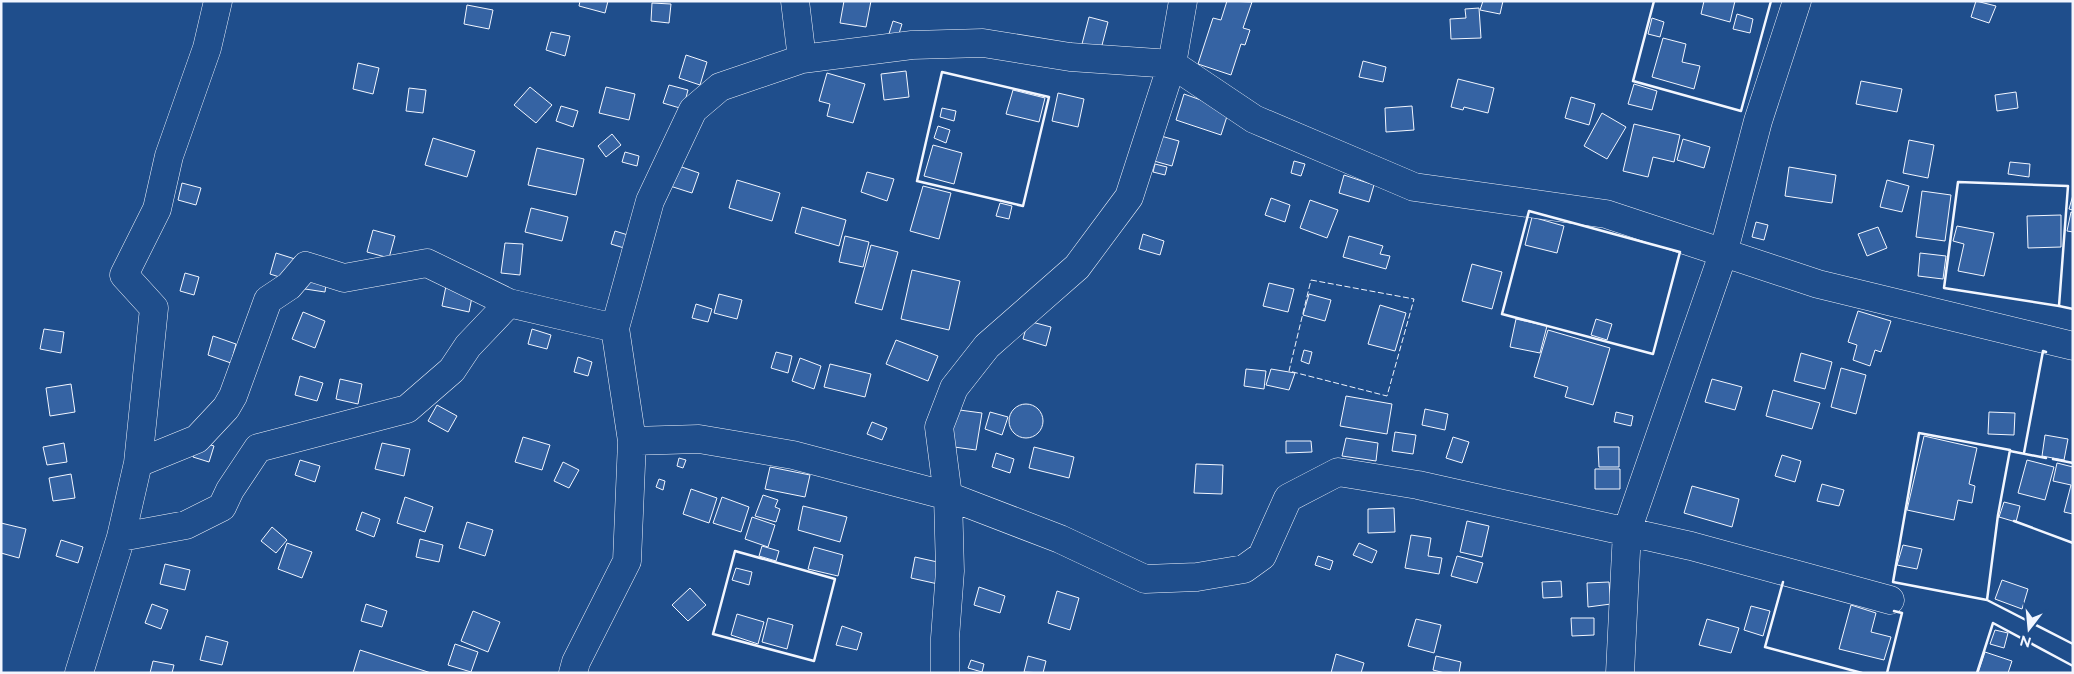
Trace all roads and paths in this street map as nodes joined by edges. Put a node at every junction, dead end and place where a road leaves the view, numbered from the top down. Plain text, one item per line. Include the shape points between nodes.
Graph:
1 (218, 1) edge
2 (795, 1) edge
3 (1183, 1) edge
4 (1797, 1) edge
5 (802, 59) junction
6 (1172, 64) junction
7 (1723, 254) junction
8 (509, 303) junction
9 (615, 328) junction
10 (2073, 346) edge
11 (632, 441) junction
12 (138, 463) junction
13 (948, 496) junction
14 (1628, 531) junction
15 (121, 537) junction
16 (1890, 600) dead end
17 (79, 673) edge
18 (573, 673) edge
19 (945, 673) edge
20 (1620, 673) edge

1 - 12 street via 207,48 169,156 157,209 124,275 154,308
2 - 5 street
3 - 6 street
4 - 7 street via 1758,121
5 - 6 street via 912,45 983,43 1070,57
5 - 9 street via 720,87 693,110 650,201
6 - 7 street via 1254,119 1414,186 1606,214
6 - 13 street via 1130,197 1077,267 987,346 954,388 939,427
7 - 10 street via 1818,284
7 - 14 street
8 - 9 street
8 - 12 street via 427,263 344,278 306,266 289,286 268,300 226,408 197,438
8 - 15 street via 468,346 452,370 407,409 258,448 222,507 186,525
9 - 11 street
11 - 13 street via 699,439 784,454
11 - 18 street via 628,561
12 - 15 street
13 - 14 street via 1051,535 1145,579 1197,577 1244,569 1262,556 1288,498 1338,472 1418,485
13 - 19 street via 950,571
14 - 16 street
14 - 20 street
15 - 17 street

